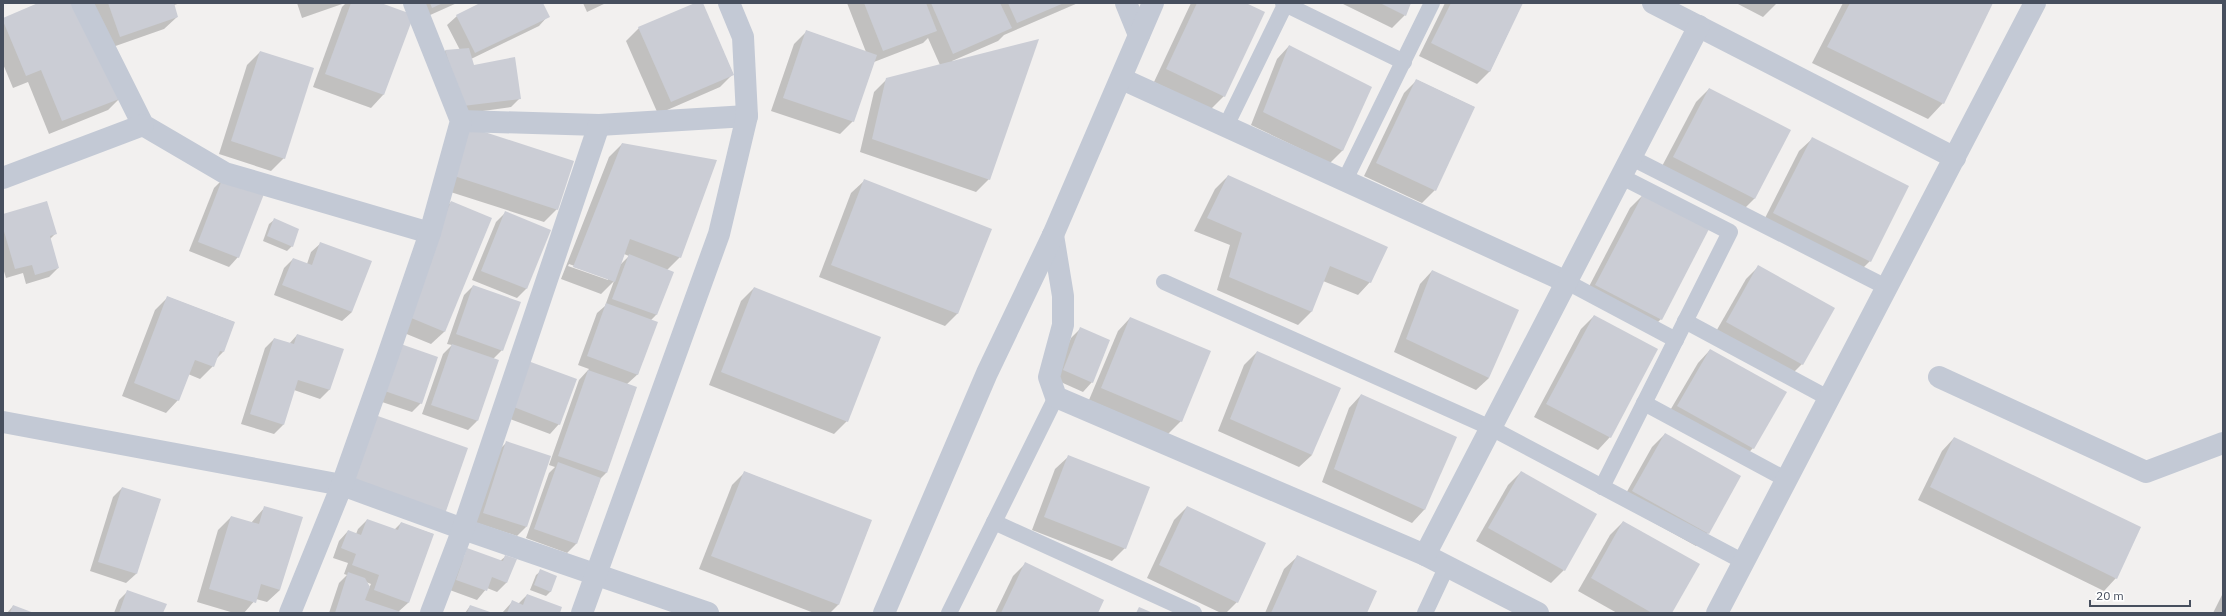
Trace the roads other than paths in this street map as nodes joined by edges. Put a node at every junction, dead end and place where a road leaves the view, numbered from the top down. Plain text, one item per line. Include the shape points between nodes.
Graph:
1 (82, 3) edge
2 (414, 3) edge
3 (729, 3) edge
4 (1126, 3) edge
5 (1153, 3) edge
6 (1285, 3) edge
7 (1432, 3) edge
8 (1653, 3) edge
9 (2035, 3) edge
10 (1679, 9) edge
11 (1699, 26) junction
12 (1139, 35) junction
13 (1404, 62) junction
14 (1122, 79) junction
15 (747, 116) junction
16 (461, 121) junction
17 (143, 125) junction
18 (599, 125) junction
19 (1226, 126) junction
20 (1954, 158) junction
21 (1627, 167) junction
22 (3, 178) edge
23 (1345, 180) junction
24 (430, 233) junction
25 (1053, 235) junction
26 (1164, 282) dead end
27 (1568, 282) junction
28 (1888, 288) junction
29 (1685, 322) junction
30 (1676, 340) junction
31 (1939, 377) dead end
32 (1056, 397) junction
33 (1830, 399) junction
34 (1644, 403) junction
35 (3, 422) edge
36 (1491, 428) junction
37 (2223, 443) edge
38 (1787, 480) junction
39 (342, 486) junction
40 (1602, 487) junction
41 (994, 522) junction
42 (463, 529) junction
43 (1425, 555) junction
44 (1744, 562) junction
45 (1447, 566) junction
46 (595, 574) junction
47 (290, 613) edge
48 (431, 613) edge
49 (582, 613) edge
50 (708, 613) edge
51 (884, 613) edge
52 (949, 613) edge
53 (1194, 613) edge
54 (1425, 613) edge
55 (1538, 613) edge
56 (1718, 613) edge

1 - 17 street
2 - 16 street
3 - 15 street via 743,37
4 - 12 street
5 - 12 street
6 - 13 lane
6 - 19 lane
7 - 13 lane
8 - 10 street
9 - 20 street
10 - 11 street
11 - 20 street
11 - 21 street
12 - 14 street
13 - 23 lane
14 - 19 street
14 - 25 street
15 - 18 street
15 - 46 street via 719,234
16 - 18 street
16 - 24 street
17 - 22 street
17 - 24 street via 225,173
18 - 42 street
19 - 23 street
20 - 28 street
21 - 27 street
21 - 28 lane
21 - 29 lane via 1730,232
23 - 27 street
24 - 39 street
25 - 32 street via 1063,296 1064,325 1049,377
25 - 51 street via 987,373
26 - 36 lane
27 - 30 lane
27 - 36 street
28 - 33 street
29 - 30 lane
29 - 33 lane
30 - 34 lane
31 - 37 street via 2146,472
32 - 41 lane
32 - 43 street
33 - 38 street
34 - 38 lane
34 - 40 lane
35 - 39 street
36 - 40 lane
36 - 43 street
38 - 44 street
39 - 42 street
39 - 47 street
40 - 44 lane
41 - 52 lane
41 - 53 lane
42 - 46 street
42 - 48 street
43 - 45 street
44 - 56 street
45 - 54 lane
45 - 55 street
46 - 49 street
46 - 50 street

